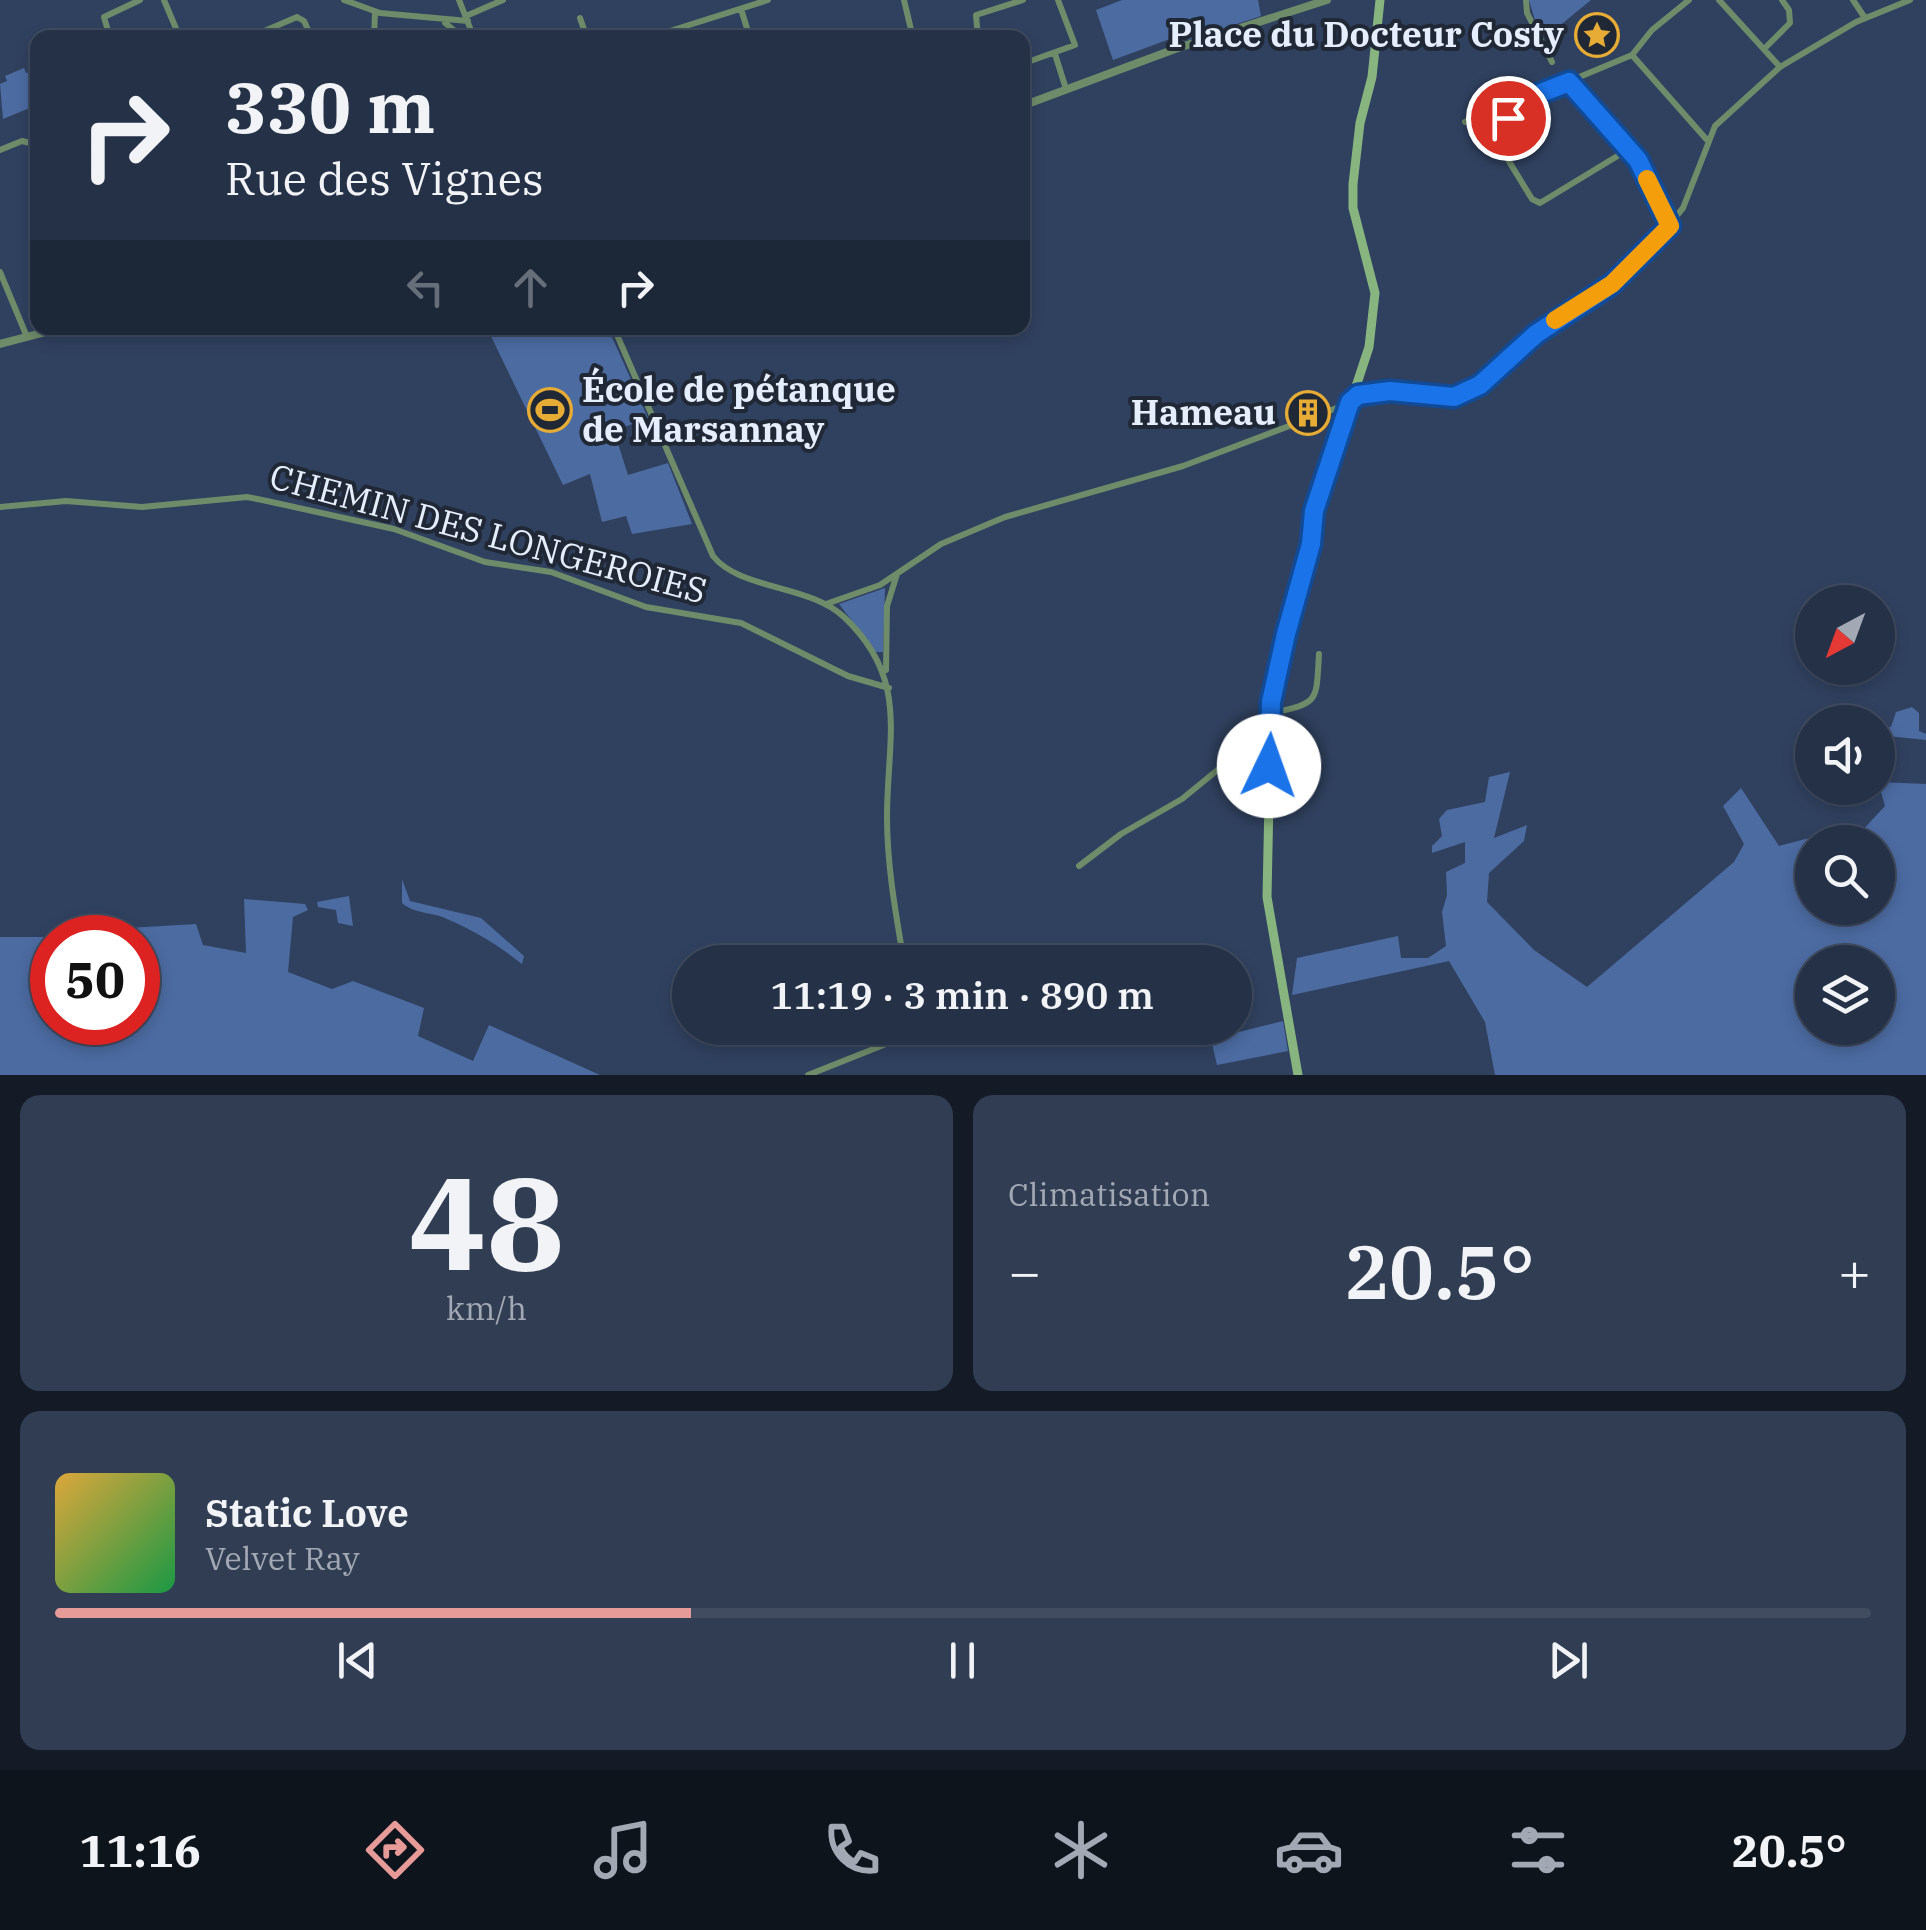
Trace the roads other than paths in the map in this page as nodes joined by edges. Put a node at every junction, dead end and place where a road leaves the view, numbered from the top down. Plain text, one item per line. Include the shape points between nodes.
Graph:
1 (140, 0) edge
2 (164, 0) edge
3 (344, 0) edge
4 (459, 0) edge
5 (503, 0) edge
6 (768, 0) edge
7 (904, 0) edge
8 (1023, 0) edge
9 (1058, 0) edge
10 (1327, 0) edge
11 (1380, 0) edge
12 (1526, 0) edge
13 (1689, 0) edge
14 (1720, 0) edge
15 (1782, 0) edge
16 (1853, 0) edge
17 (1910, 0) edge
18 (742, 9) junction
19 (375, 12) junction
20 (580, 18) dead end
21 (1865, 18) junction
22 (439, 20) junction
23 (470, 26) edge
24 (108, 30) edge
25 (177, 30) edge
26 (266, 30) edge
27 (308, 30) edge
28 (374, 30) edge
29 (454, 30) edge
30 (585, 30) edge
31 (674, 30) edge
32 (748, 30) edge
33 (912, 30) edge
34 (977, 30) edge
35 (1764, 50) junction
36 (1055, 54) junction
37 (1632, 55) junction
38 (1030, 62) edge
39 (1552, 62) dead end
40 (1780, 67) junction
41 (1569, 82) junction
42 (1547, 89) junction
43 (1067, 91) junction
44 (1030, 103) edge
45 (1465, 122) dead end
46 (1707, 140) junction
47 (30, 144) edge
48 (1628, 149) junction
49 (0, 150) edge
50 (1670, 226) junction
51 (0, 272) edge
52 (34, 335) edge
53 (617, 335) edge
54 (27, 337) junction
55 (0, 344) edge
56 (1350, 402) junction
57 (0, 507) edge
58 (897, 573) junction
59 (826, 604) junction
60 (1319, 654) dead end
61 (886, 673) junction
62 (889, 688) junction
63 (1271, 714) junction
64 (1269, 738) junction
65 (1079, 866) dead end
66 (902, 945) edge
67 (883, 1045) edge
68 (808, 1075) edge
69 (1298, 1075) edge

1 - 24 street via 104,17
2 - 25 street
3 - 19 street
4 - 23 street
5 - 23 street
6 - 18 street
7 - 33 street
8 - 34 street via 976,16
9 - 36 street via 1075,45
10 - 43 street
11 - 56 main road via 1353,184 1376,293
12 - 39 street via 1526,13
13 - 37 street
14 - 35 street
15 - 35 street via 1790,23
16 - 21 street
17 - 21 street
18 - 31 street
18 - 32 street
19 - 22 street
19 - 28 street
20 - 30 street
21 - 40 street
22 - 23 street
22 - 29 street
26 - 27 street via 296,17
35 - 40 street
36 - 38 street
36 - 43 street
37 - 41 street
37 - 46 street
40 - 46 street
41 - 42 street
41 - 48 street
42 - 45 street via 1538,85
42 - 48 street via 1528,98 1500,133 1499,145 1532,199 1540,203
43 - 44 street
46 - 50 street
47 - 49 street
48 - 50 street
50 - 56 street via 1612,284 1536,334 1480,385 1454,397 1390,391
51 - 54 street
52 - 54 street
53 - 59 street via 714,556 728,570
54 - 55 street
56 - 58 street via 1183,466 1006,518 941,544
56 - 63 main road via 1314,511
57 - 62 street, CHEMIN DES LONGEROIES via 66,501 142,507 247,497 284,504 394,530 486,562 551,572 646,607 740,622 848,676
58 - 59 street
58 - 61 street via 886,606
59 - 61 street via 844,617
60 - 63 street via 1317,698
61 - 62 street
62 - 66 street via 888,838
63 - 64 main road
64 - 65 street
64 - 69 main road via 1267,898
67 - 68 street

